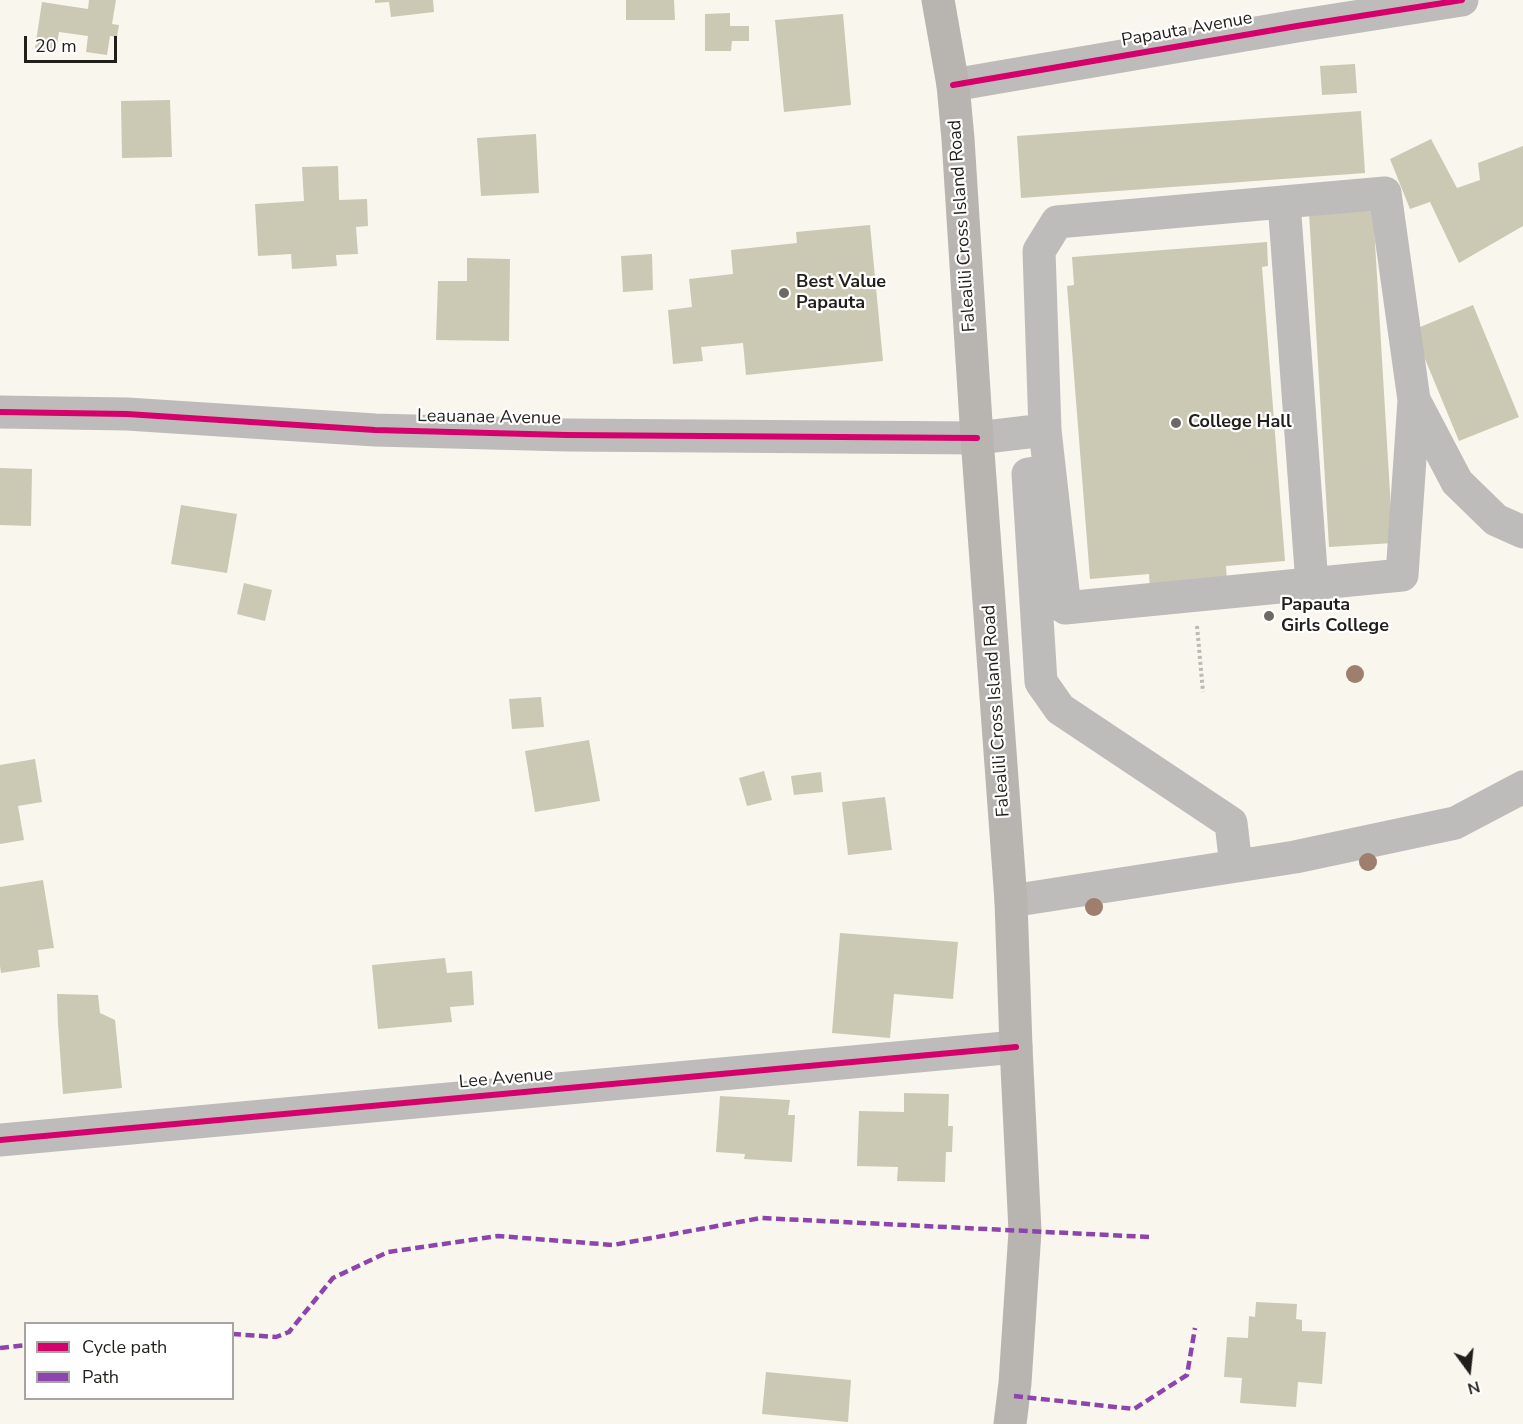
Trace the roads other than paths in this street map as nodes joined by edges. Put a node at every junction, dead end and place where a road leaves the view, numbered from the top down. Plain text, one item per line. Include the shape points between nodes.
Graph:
1 (938, 0) edge
2 (1462, 0) edge
3 (953, 85) junction
4 (1284, 202) junction
5 (1414, 400) junction
6 (0, 412) edge
7 (1045, 430) junction
8 (977, 438) junction
9 (1050, 472) junction
10 (1523, 532) edge
11 (1312, 584) junction
12 (1523, 786) edge
13 (1236, 866) junction
14 (1011, 901) junction
15 (1016, 1047) junction
16 (0, 1140) edge
17 (1010, 1424) edge

1 - 3 main road, Falealili Cross Island Road
2 - 3 street, Papauta Avenue
3 - 8 main road, Falealili Cross Island Road
4 - 5 street via 1385,193
4 - 7 street via 1057,222 1039,251
4 - 11 street
5 - 10 street via 1457,482 1496,520
5 - 11 street via 1402,575
6 - 8 street, Leauanae Avenue via 127,414 375,430
7 - 8 street, Leauanae Avenue
7 - 9 street
8 - 14 main road, Falealili Cross Island Road
9 - 11 street via 1065,608
9 - 13 street via 1028,474 1041,682 1060,710 1231,823
12 - 13 street via 1455,823
13 - 14 street
14 - 15 main road, Falealili Cross Island Road
15 - 16 street, Lee Avenue
15 - 17 main road, Falealili Cross Island Road via 1025,1231

